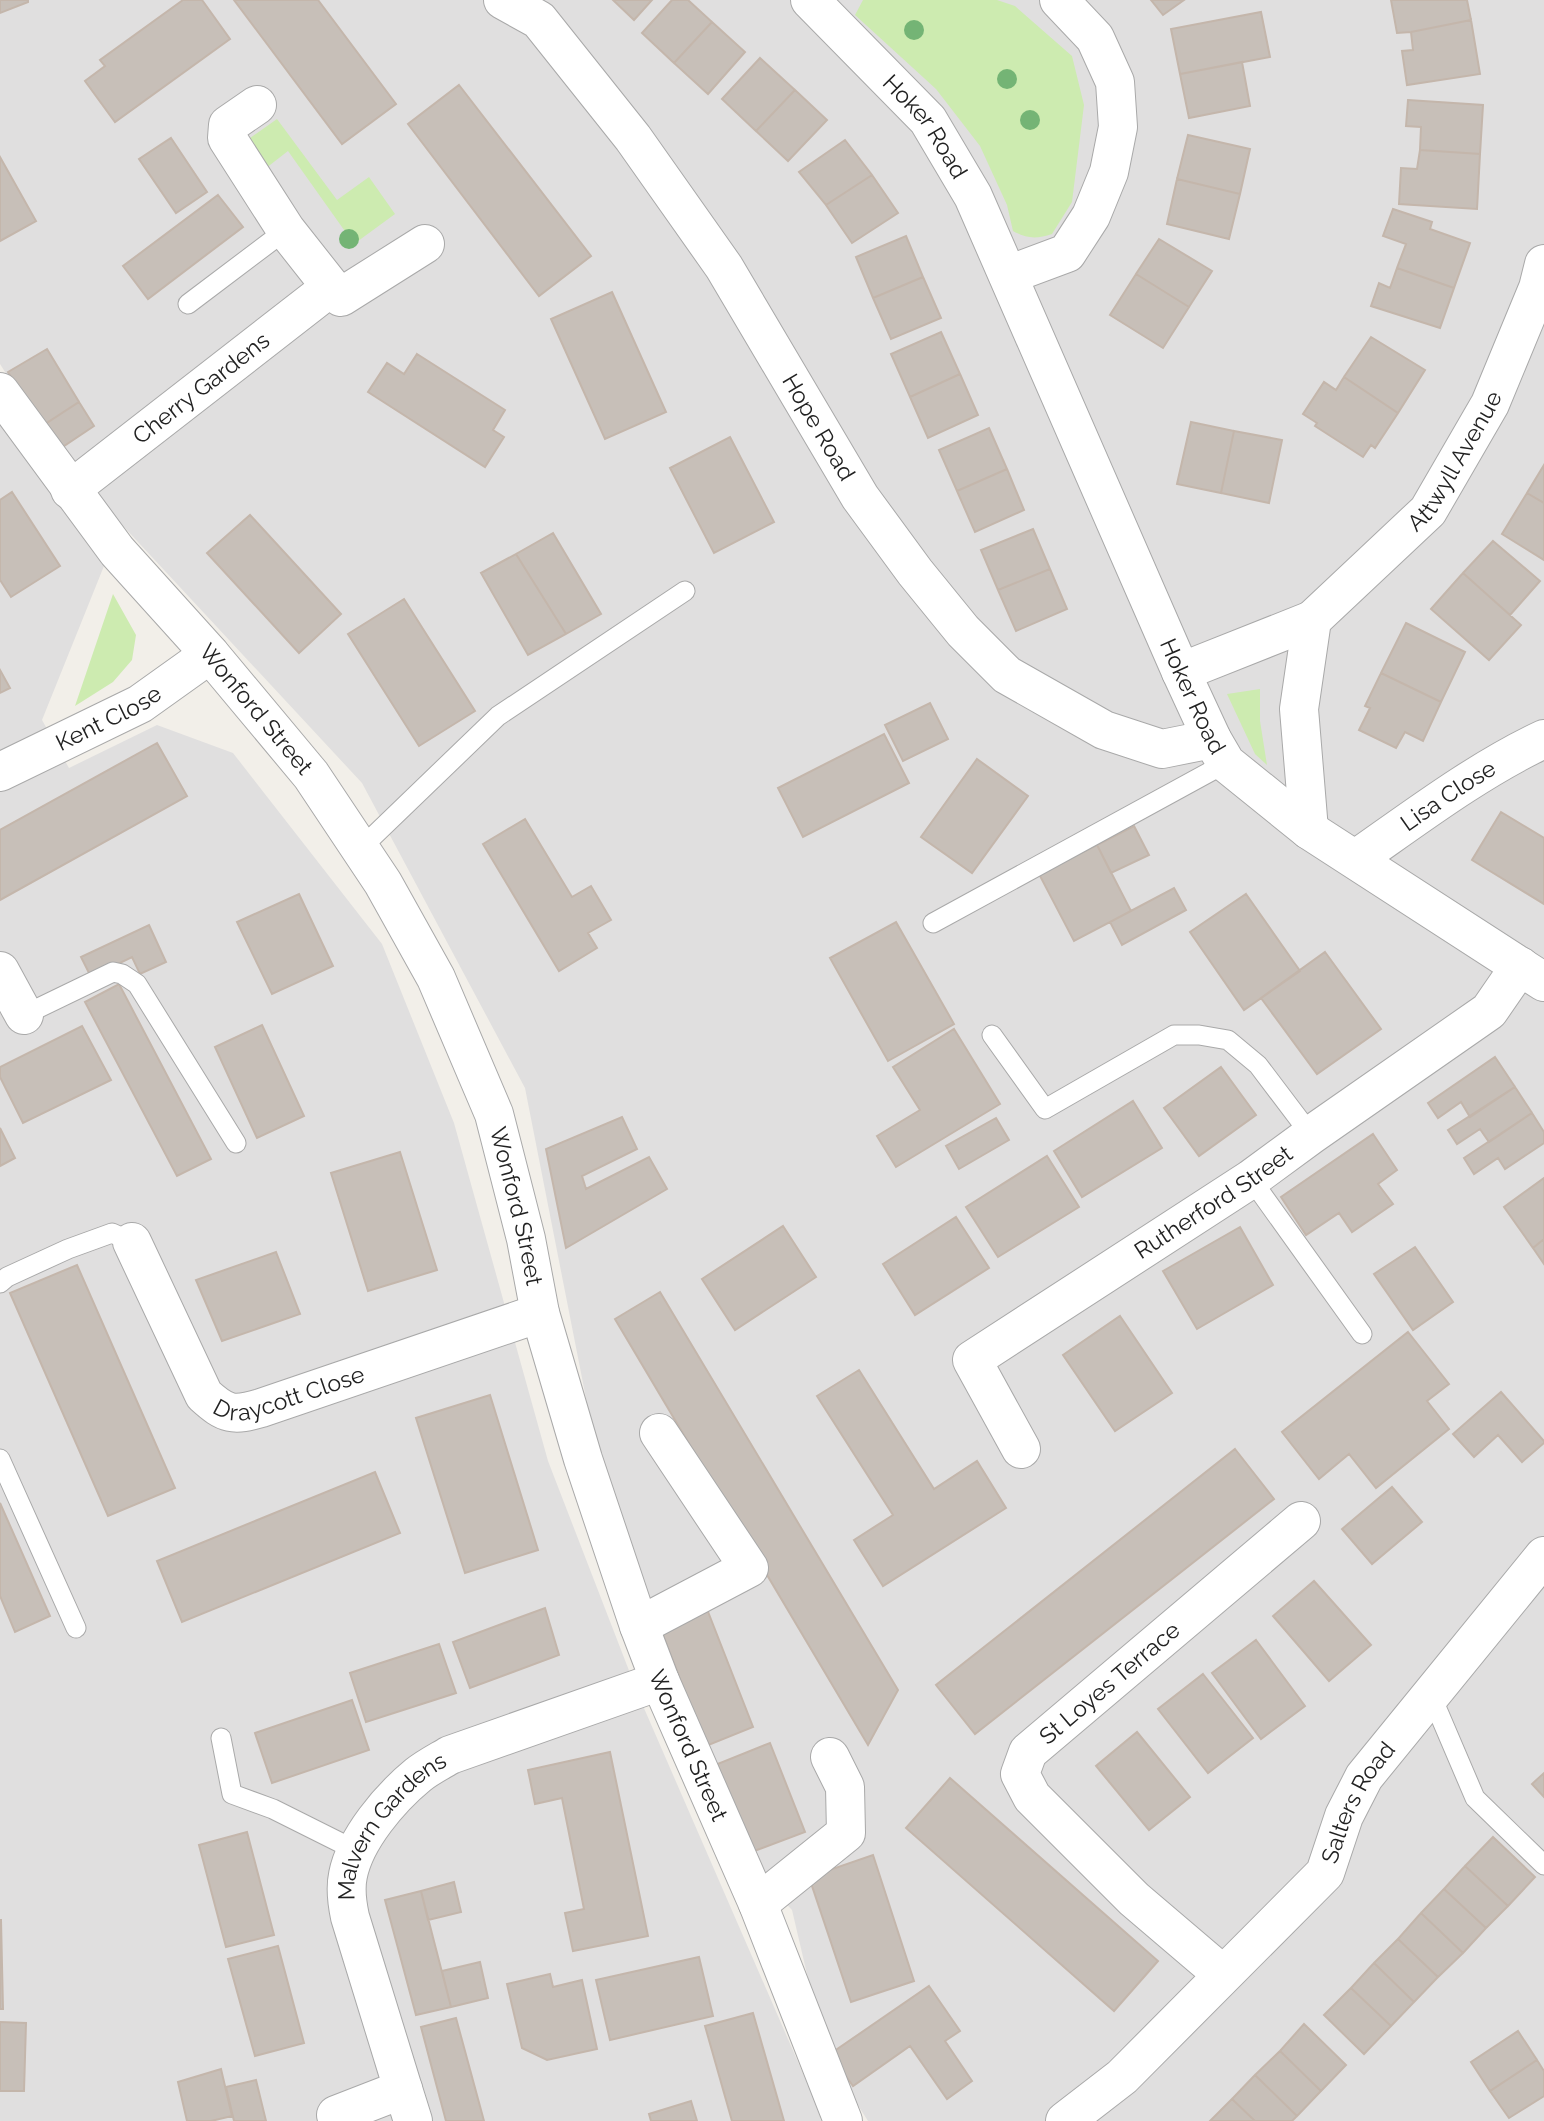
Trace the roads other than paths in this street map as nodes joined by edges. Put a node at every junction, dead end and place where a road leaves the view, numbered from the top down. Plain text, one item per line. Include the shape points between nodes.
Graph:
1 (503, 0) edge
2 (810, 0) edge
3 (1059, 0) edge
4 (257, 104) dead end
5 (286, 230) junction
6 (425, 244) dead end
7 (1544, 264) edge
8 (1008, 275) junction
9 (331, 287) junction
10 (188, 304) dead end
11 (0, 392) edge
12 (71, 490) junction
13 (685, 592) dead end
14 (1312, 620) junction
15 (210, 654) junction
16 (1181, 672) junction
17 (1544, 739) edge
18 (1219, 751) junction
19 (0, 772) edge
20 (1309, 830) junction
21 (360, 849) junction
22 (1356, 859) junction
23 (933, 923) dead end
24 (0, 971) edge
25 (1532, 974) edge
26 (24, 1015) joint
27 (992, 1035) dead end
28 (1311, 1135) junction
29 (236, 1143) dead end
30 (1251, 1179) junction
31 (132, 1242) joint
32 (0, 1283) edge
33 (540, 1313) junction
34 (1362, 1334) dead end
35 (659, 1433) dead end
36 (1021, 1449) dead end
37 (0, 1459) edge
38 (1301, 1521) dead end
39 (1544, 1556) edge
40 (639, 1626) junction
41 (76, 1628) dead end
42 (660, 1681) junction
43 (1431, 1695) junction
44 (221, 1738) dead end
45 (830, 1757) dead end
46 (355, 1850) junction
47 (1544, 1865) edge
48 (758, 1904) junction
49 (1222, 1974) junction
50 (408, 2105) edge
51 (335, 2115) dead end
52 (843, 2121) edge
53 (1065, 2121) edge

1 - 18 street, Hope Road via 539,20 633,138 724,267 860,497 963,632 1007,675 1104,730 1162,749
2 - 8 street, Hoker Road via 928,120 974,196
3 - 8 street via 1095,38 1115,82 1118,127 1109,172 1091,216 1067,253
4 - 5 street via 228,125 227,138
5 - 9 street
5 - 10 lane
6 - 9 street via 341,296
7 - 14 street, Attwyll Avenue via 1490,404 1428,511
8 - 16 street, Hoker Road
9 - 12 street, Cherry Gardens
11 - 12 street, Wonford Street
12 - 15 street, Wonford Street via 117,551
13 - 21 lane via 498,716
14 - 16 street, Attwyll Avenue
14 - 20 street via 1299,709
15 - 19 street, Kent Close via 140,704
15 - 21 street, Wonford Street via 311,775
16 - 18 street, Hoker Road
17 - 22 street, Lisa Close via 1415,817
18 - 20 street, Hoker Road
18 - 23 lane
20 - 22 street, Hoker Road
21 - 33 street, Wonford Street via 436,978 494,1114
22 - 25 street, Hoker Road
24 - 26 street
25 - 28 street, Rutherford Street via 1489,1011
26 - 29 lane via 113,972 122,974 137,984
27 - 28 lane via 1045,1110 1174,1035 1228,1040 1258,1065
28 - 30 street, Rutherford Street
30 - 34 lane
30 - 36 street, Rutherford Street via 972,1360
31 - 32 lane via 112,1233
31 - 33 street, Draycott Close via 204,1395 219,1408 238,1414
33 - 40 street, Wonford Street
35 - 40 street via 749,1568
37 - 41 lane
38 - 49 street, St Loyes Terrace via 1028,1752 1020,1774 1032,1797 1134,1899
39 - 43 street, Salters Road
40 - 42 street, Wonford Street
42 - 46 street, Malvern Gardens via 450,1755 398,1793
42 - 48 street, Wonford Street
43 - 47 lane via 1475,1798
43 - 49 street, Salters Road via 1364,1777 1344,1816 1325,1872
44 - 46 lane via 232,1794
45 - 48 street via 845,1787 846,1833
46 - 50 street, Malvern Gardens via 346,1895 349,1917
48 - 52 street, Wonford Street
49 - 53 street, Salters Road via 1122,2077
50 - 51 street, Malvern Gardens

